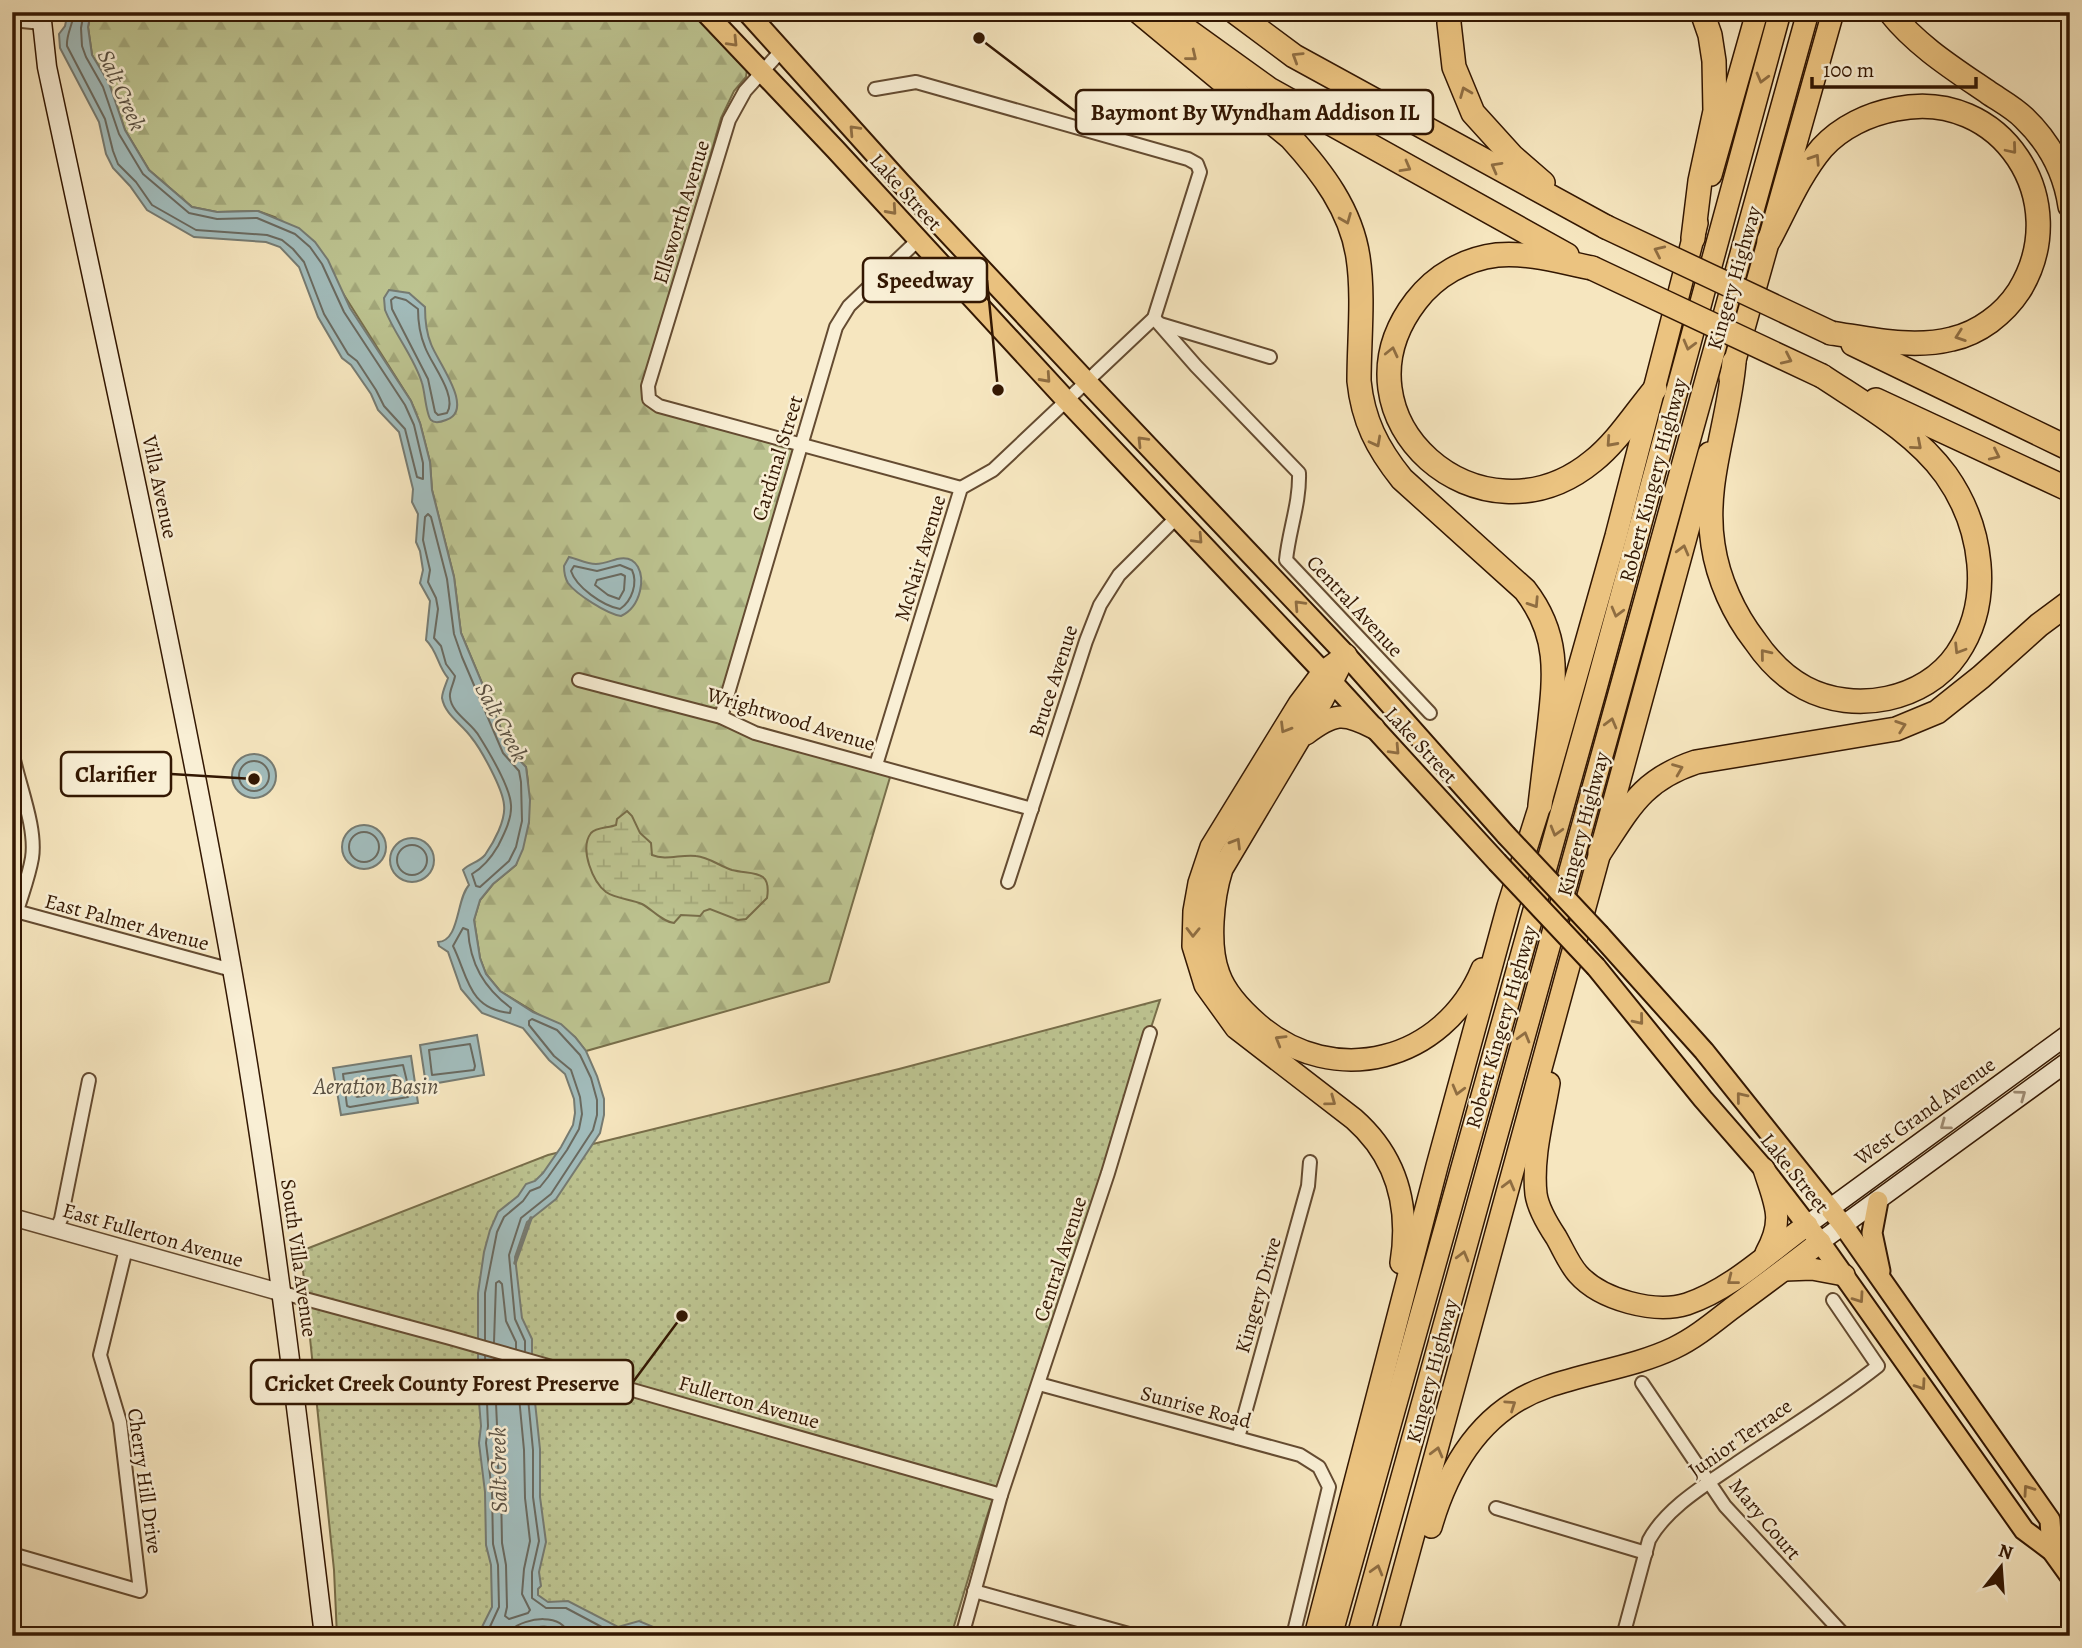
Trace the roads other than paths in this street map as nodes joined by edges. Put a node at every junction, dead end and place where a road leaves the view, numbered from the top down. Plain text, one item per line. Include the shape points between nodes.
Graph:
1 (705, 12) edge
2 (747, 12) edge
3 (1139, 12) edge
4 (1162, 12) edge
5 (1235, 12) edge
6 (1450, 12) edge
7 (1702, 12) edge
8 (1757, 12) edge
9 (1780, 12) edge
10 (1808, 12) edge
11 (1833, 12) edge
12 (1890, 12) edge
13 (42, 18) edge
14 (12, 20) edge
15 (781, 51) junction
16 (762, 71) junction
17 (875, 89) dead end
18 (2070, 206) edge
19 (1577, 212) junction
20 (1693, 238) junction
21 (918, 240) junction
22 (1769, 240) junction
23 (1591, 268) junction
24 (1157, 321) junction
25 (1831, 333) junction
26 (1270, 357) dead end
27 (1734, 362) junction
28 (1822, 376) junction
29 (1087, 382) junction
30 (1655, 389) junction
31 (1067, 401) junction
32 (801, 445) junction
33 (2070, 449) edge
34 (961, 488) junction
35 (2070, 490) edge
36 (1177, 517) junction
37 (2070, 602) edge
38 (1346, 655) junction
39 (1328, 677) junction
40 (579, 680) dead end
41 (1430, 713) dead end
42 (721, 716) junction
43 (1374, 728) junction
44 (1299, 740) junction
45 (13, 755) edge
46 (876, 765) junction
47 (1540, 804) junction
48 (1032, 810) junction
49 (1600, 852) junction
50 (1008, 882) dead end
51 (1508, 906) junction
52 (14, 910) edge
53 (232, 971) junction
54 (1566, 977) junction
55 (1150, 1033) dead end
56 (2070, 1033) edge
57 (2070, 1060) edge
58 (89, 1080) dead end
59 (1310, 1161) dead end
60 (1764, 1169) junction
61 (1878, 1201) junction
62 (1830, 1208) junction
63 (12, 1217) edge
64 (1843, 1225) junction
65 (56, 1230) junction
66 (1813, 1233) junction
67 (126, 1249) junction
68 (1764, 1256) junction
69 (1784, 1270) junction
70 (1843, 1275) junction
71 (1882, 1282) junction
72 (283, 1293) junction
73 (1833, 1300) dead end
74 (1642, 1383) dead end
75 (1039, 1384) junction
76 (1238, 1438) junction
77 (1710, 1482) junction
78 (1001, 1495) junction
79 (1496, 1508) dead end
80 (1345, 1514) junction
81 (2052, 1551) junction
82 (1646, 1553) junction
83 (12, 1554) edge
84 (2070, 1576) edge
85 (974, 1591) junction
86 (324, 1636) edge
87 (962, 1636) edge
88 (1136, 1636) edge
89 (1293, 1636) edge
90 (1315, 1636) edge
91 (1331, 1636) edge
92 (1358, 1636) edge
93 (1386, 1636) edge
94 (1396, 1636) edge
95 (1623, 1636) edge
96 (1845, 1636) edge

1 -> 16 main road, Lake Street
2 - 15 main road, Lake Street
3 -> 47 highway via 1291,138 1337,198 1358,257 1359,381 1371,433 1402,479 1525,590 1550,639 1554,694
4 -> 23 highway via 1269,89
19 -> 5 highway via 1294,56
19 -> 6 highway via 1513,156 1473,113 1454,67
7 - 20 highway via 1714,61 1715,111
8 - 20 highway
9 -> 91 highway, Robert Kingery Highway
92 -> 10 highway, Kingery Highway
11 - 22 highway
12 - 18 highway via 1942,61 2024,117 2050,148
13 - 14 street
13 - 53 main road, Villa Avenue via 47,66 152,562
15 - 16 street, Ellsworth Avenue
29 -> 15 main road, Lake Street
16 -> 21 main road, Lake Street
16 - 32 street, Ellsworth Avenue via 729,120 648,386 649,399 659,406
17 - 24 street via 916,82 1197,164 1196,189
25 -> 19 highway, bridge
20 - 30 highway
21 -> 31 main road, Lake Street
21 - 32 street, Cardinal Street via 849,306 836,327
22 -> 25 highway via 1822,149 1853,124 1887,110 1922,106 1957,112 1994,131 2021,161 2035,193 2037,241 2024,282 1998,315 1969,334 1923,344
22 - 27 highway
23 -> 28 highway, bridge
30 -> 23 highway via 1593,461 1574,474 1535,488 1497,491 1460,481 1426,458 1403,426 1390,389 1392,350 1408,311 1438,278 1456,267 1496,256 1537,257
24 - 26 street
24 - 29 street, McNair Avenue
24 - 41 street, Central Avenue via 1299,473 1300,493 1286,560
25 - 33 highway
28 -> 27 highway via 1879,414 1945,473 1974,532 1977,549 1978,600 1956,655 1923,684 1875,701 1838,700 1795,682 1762,652 1731,602 1713,545 1711,500
49 -> 27 highway
28 -> 35 highway
29 - 31 street, McNair Avenue
38 -> 29 main road, Lake Street
30 - 47 highway
31 - 34 street, McNair Avenue via 993,470
31 - 36 main road, Lake Street
32 - 34 street
32 - 42 street, Cardinal Street
34 - 46 street, McNair Avenue
36 -> 39 main road, Lake Street
36 - 48 street, Bruce Avenue via 1119,575 1100,605
49 -> 37 highway via 1643,791 1674,769 1896,729 1937,712
38 - 39 highway
62 -> 38 main road, Lake Street, bridge via 1704,1051
39 - 43 main road, Lake Street
39 - 44 highway
39 -> 80 highway via 1299,704 1211,847 1197,892 1193,946 1205,985 1236,1028 1369,1132 1395,1176 1403,1220 1402,1260
40 - 42 street, Wrightwood Avenue
42 - 46 street, Wrightwood Avenue via 755,733
43 - 44 highway via 1336,716
43 -> 60 main road, Lake Street, bridge via 1596,967
51 -> 44 highway via 1467,997 1444,1024 1420,1042 1371,1059 1341,1060 1312,1055 1270,1035 1240,1008 1219,974 1212,931 1216,886
45 - 52 street via 33,856
46 - 48 street, Wrightwood Avenue
47 - 51 highway
48 - 50 street, Bruce Avenue
49 - 54 highway
51 -> 80 highway
52 - 53 street, East Palmer Avenue
53 - 72 main road, South Villa Avenue
68 -> 54 highway via 1722,1288 1685,1304 1653,1308 1618,1299 1578,1274 1536,1198 1534,1171
93 -> 54 highway
55 - 75 street, Central Avenue
56 -> 62 main road, West Grand Avenue
61 -> 57 main road, West Grand Avenue
58 - 65 street
59 - 76 street, Kingery Drive via 1308,1186
60 - 66 main road, Lake Street
60 - 68 highway via 1777,1212 1777,1229
61 - 64 main road, West Grand Avenue
61 - 71 main road via 1872,1233
62 - 64 main road, Lake Street
62 - 66 main road, West Grand Avenue
63 - 65 street, East Fullerton Avenue
64 - 66 main road, West Grand Avenue
64 - 71 main road, Lake Street
65 - 67 street, East Fullerton Avenue
66 - 68 highway
66 - 69 highway
66 - 70 main road, Lake Street
67 - 72 street, East Fullerton Avenue
67 - 83 street, Cherry Hill Drive via 100,1355 120,1422 140,1591
69 - 70 highway
94 -> 69 highway via 1446,1482 1490,1419 1516,1400 1547,1387 1649,1359 1689,1340
70 -> 81 main road, Lake Street via 2024,1530
81 -> 71 main road, Lake Street via 2050,1520
72 - 78 street, Fullerton Avenue
72 - 86 main road, South Villa Avenue
73 - 77 street, Junior Terrace via 1878,1366
74 - 77 street, Mary Court
75 - 76 street, Sunrise Road
75 - 78 street, Central Avenue
76 - 89 street, Sunrise Road via 1300,1455 1319,1467 1329,1487
77 - 82 street, Junior Terrace via 1656,1528
77 - 96 street, Mary Court via 1725,1506
78 - 85 street, Central Avenue
79 - 82 street
80 - 90 highway
81 - 84 main road, Lake Street
82 - 95 street, Junior Terrace
85 - 87 street, Central Avenue
85 - 88 street

